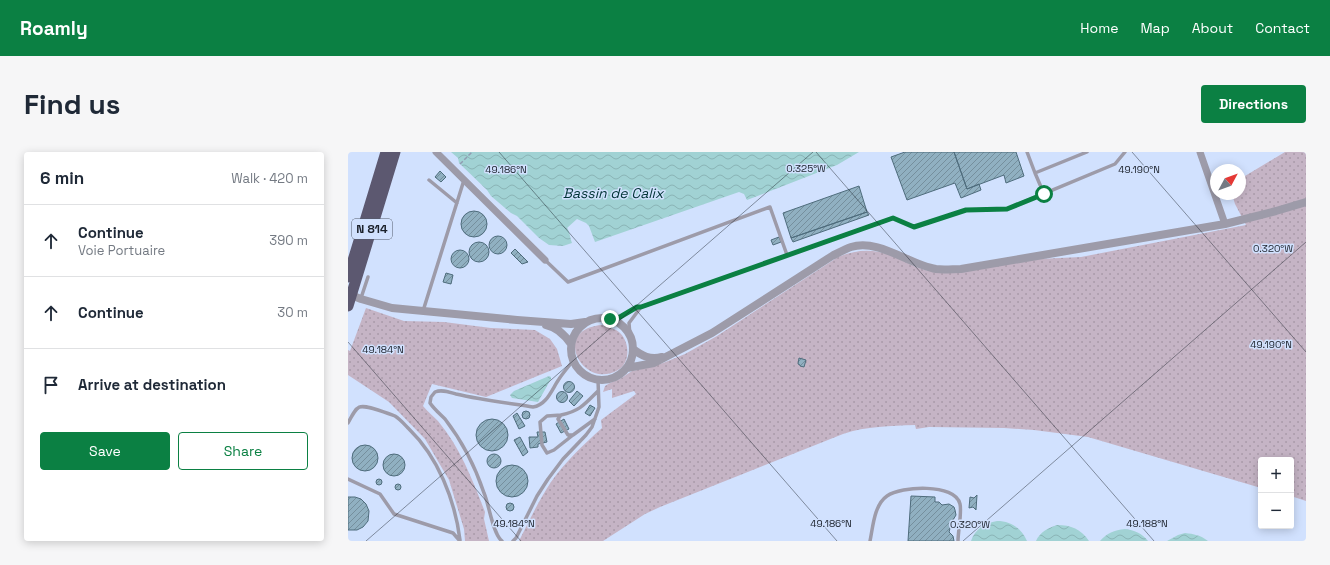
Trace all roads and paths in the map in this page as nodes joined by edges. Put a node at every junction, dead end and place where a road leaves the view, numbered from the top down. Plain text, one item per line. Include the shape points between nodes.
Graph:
1 (386, 152) edge
2 (395, 152) edge
3 (436, 152) edge
4 (472, 152) edge
5 (1027, 152) edge
6 (1087, 152) edge
7 (1125, 152) edge
8 (1200, 152) edge
9 (460, 164) dead end
10 (1035, 173) junction
11 (464, 179) junction
12 (429, 180) dead end
13 (1044, 194) junction
14 (457, 202) junction
15 (1306, 202) edge
16 (1225, 224) junction
17 (787, 256) junction
18 (545, 260) joint
19 (348, 276) edge
20 (368, 277) dead end
21 (348, 294) edge
22 (361, 299) junction
23 (348, 306) edge
24 (642, 307) junction
25 (423, 311) junction
26 (610, 319) junction
27 (517, 320) junction
28 (586, 322) junction
29 (630, 336) junction
30 (571, 344) junction
31 (633, 348) junction
32 (669, 356) junction
33 (573, 361) junction
34 (627, 368) junction
35 (598, 380) junction
36 (598, 391) junction
37 (561, 414) junction
38 (595, 419) junction
39 (348, 423) edge
40 (573, 435) junction
41 (348, 479) edge
42 (460, 541) edge
43 (502, 541) edge
44 (513, 541) edge
45 (870, 541) edge
46 (958, 541) edge

1 - 19 highway, N 814
2 - 23 highway, N 814
3 - 11 street
4 - 9 path
5 - 10 lane
6 - 10 lane
7 - 13 lane via 1115,164
8 - 16 street
10 - 13 lane
11 - 14 lane
11 - 18 street
12 - 14 lane
13 - 17 lane via 1007,209 966,210 914,227 893,218
14 - 25 lane
15 - 16 street
16 - 32 street via 961,269 937,269 872,246 853,246 832,256 712,333
17 - 18 lane via 770,207 568,282
17 - 24 lane
20 - 22 lane
21 - 22 street
22 - 25 street via 392,308
24 - 26 lane
24 - 29 lane via 629,323
25 - 27 street
26 - 28 street via 598,318
26 - 29 street via 618,323
27 - 28 street via 571,324
27 - 30 street via 552,326
28 - 30 street via 576,331
29 - 31 street
30 - 33 street
31 - 32 street via 644,356 655,359
31 - 34 street
32 - 34 street via 654,364
33 - 35 street via 584,375
33 - 43 lane via 558,379 546,400 537,407 480,400 442,390 435,392 431,397 430,403 445,419 470,458 485,493 497,536
34 - 35 street via 613,379
35 - 36 lane
36 - 37 lane via 581,408
36 - 38 lane via 599,407
37 - 40 lane via 558,419 568,434
37 - 40 lane via 547,416 540,422 542,445 547,453
38 - 40 lane
38 - 44 lane via 586,435 548,479
39 - 42 lane via 355,409 365,406 396,416 419,439 445,483 458,522
41 - 42 lane via 380,494 394,514 453,533
45 - 46 lane via 876,514 887,496 903,490 929,488 942,490 958,499

